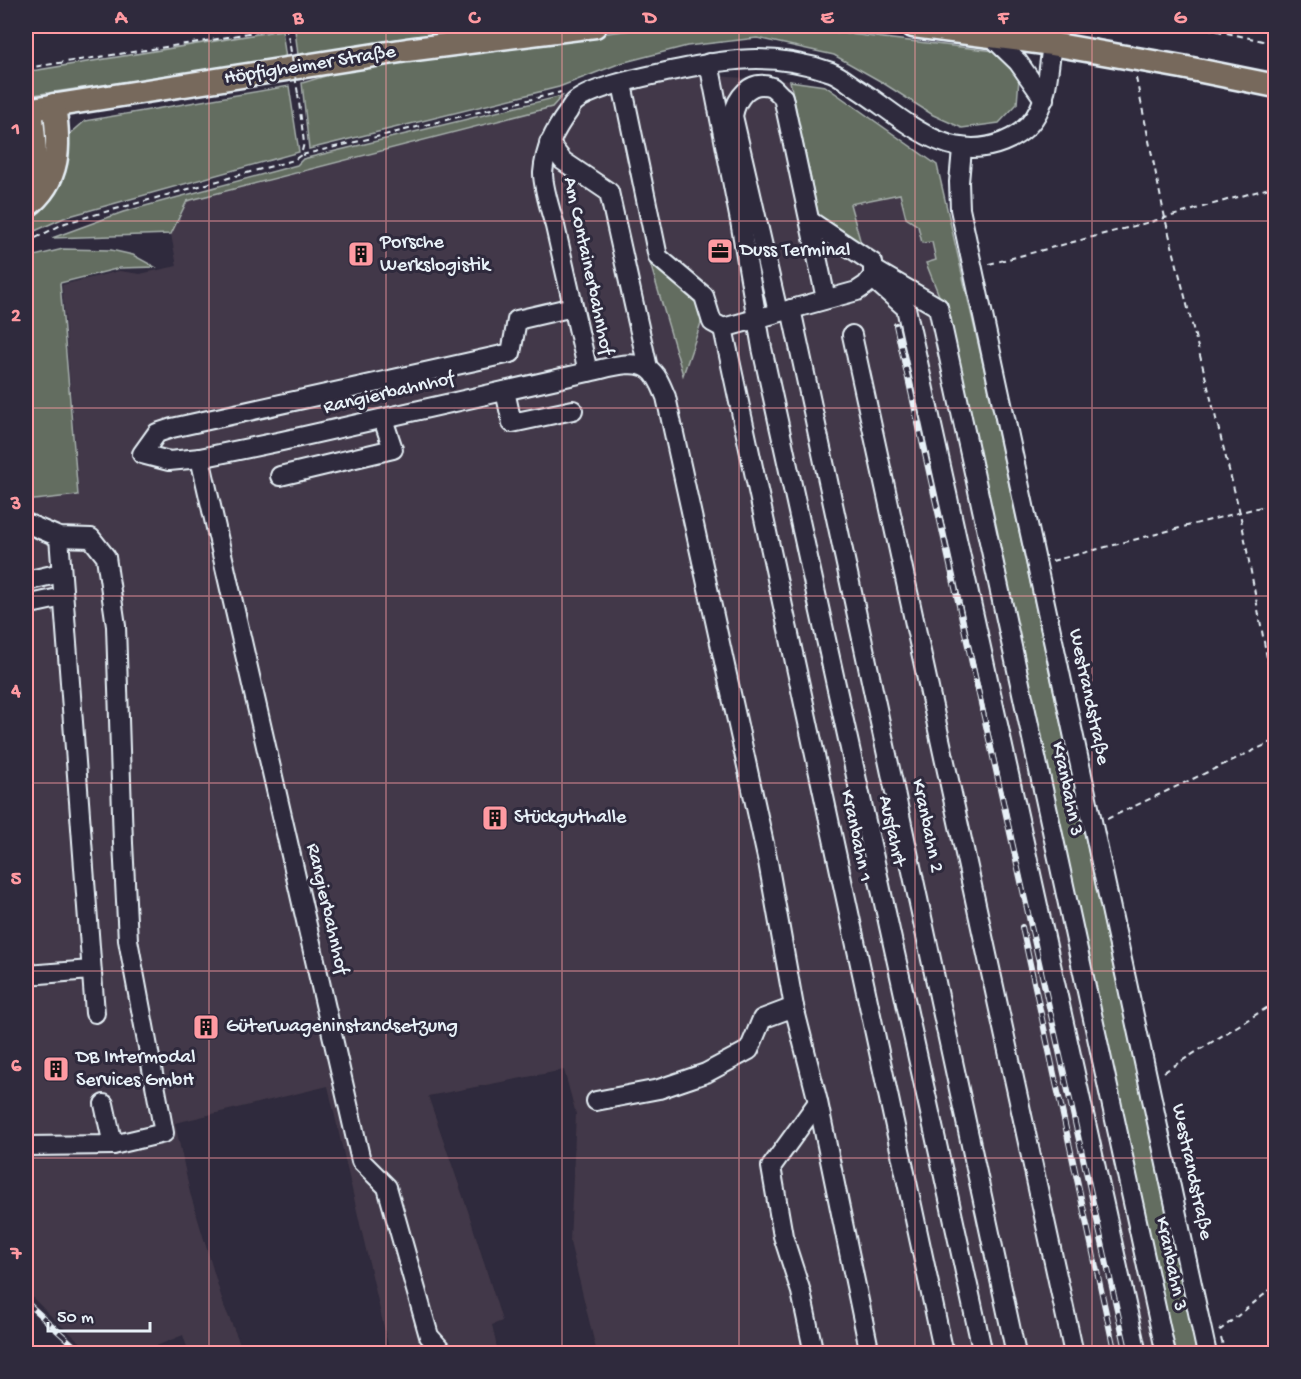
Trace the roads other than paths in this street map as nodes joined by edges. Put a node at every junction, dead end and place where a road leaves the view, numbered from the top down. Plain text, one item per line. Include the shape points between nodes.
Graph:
1 (595, 26) edge
2 (913, 26) edge
3 (990, 35) junction
4 (1052, 44) junction
5 (709, 63) junction
6 (622, 84) junction
7 (1275, 86) edge
8 (1044, 99) junction
9 (54, 105) junction
10 (28, 110) edge
11 (549, 143) junction
12 (962, 149) junction
13 (27, 206) edge
14 (810, 221) junction
15 (872, 274) junction
16 (826, 299) junction
17 (573, 307) junction
18 (784, 311) junction
19 (757, 318) junction
20 (723, 328) junction
21 (852, 335) dead end
22 (648, 368) junction
23 (588, 372) junction
24 (505, 391) junction
25 (573, 410) dead end
26 (383, 419) junction
27 (200, 458) junction
28 (280, 476) dead end
29 (26, 523) edge
30 (59, 537) junction
31 (62, 573) junction
32 (26, 582) edge
33 (63, 597) junction
34 (26, 605) edge
35 (91, 970) junction
36 (26, 973) edge
37 (794, 1007) junction
38 (95, 1013) dead end
39 (596, 1101) dead end
40 (818, 1102) junction
41 (104, 1104) dead end
42 (113, 1145) junction
43 (26, 1146) edge
44 (1206, 1348) edge
45 (445, 1353) edge
46 (814, 1353) edge
47 (870, 1353) edge
48 (944, 1353) edge
49 (983, 1353) edge
50 (1017, 1353) edge
51 (1074, 1353) edge
52 (1137, 1353) edge
53 (1166, 1353) edge

1 - 9 main road, Höpfigheimer Straße via 407,50
2 - 3 main road
3 - 4 main road
3 - 8 street via 1018,62
4 - 7 main road
4 - 8 street
5 - 6 street, Am Containerbahnhof
5 - 12 street, Am Containerbahnhof via 754,58 780,60 835,74 924,134
5 - 19 street
6 - 11 street, Am Containerbahnhof via 576,101
6 - 20 street via 658,257 704,296 712,322
8 - 12 street via 1035,119 1011,139 983,148
9 - 10 main road, Höpfigheimer Straße
9 - 13 main road via 54,170 41,194
10 - 13 main road via 35,174
11 - 17 street, Am Containerbahnhof via 543,175
11 - 22 street via 563,161 609,192
12 - 44 street, Westrandstraße via 960,209 972,269
14 - 15 street via 873,263
14 - 16 street
14 - 18 street, Kranbahn 2 via 783,98 772,87 758,86 744,92 733,116
15 - 16 street via 857,291
15 - 52 street via 906,308
15 - 53 street, Kranbahn 3 via 938,307
16 - 18 street
17 - 23 street, Am Containerbahnhof
17 - 27 street, Rangierbahnhof via 517,320 511,353 172,428 157,433 142,454 169,460
18 - 19 street
18 - 50 street, Kranbahn 2
19 - 20 street
19 - 49 street, Ausfahrt
20 - 48 street, Kranbahn 1
21 - 51 street
22 - 23 street, Rangierbahnhof via 632,364
22 - 37 street via 658,378 666,398 768,862
23 - 24 street, Rangierbahnhof
24 - 25 street via 512,423
24 - 26 street, Rangierbahnhof
26 - 27 street, Rangierbahnhof
26 - 28 street via 393,449
27 - 45 street, Rangierbahnhof via 361,1161 387,1187 429,1336
29 - 30 street
30 - 31 street
30 - 42 street via 91,538 106,557 116,626 128,940 164,1133
31 - 32 street
31 - 33 street
33 - 34 street
33 - 35 street
35 - 36 street
35 - 38 street
37 - 39 street via 762,1019 749,1050 706,1073 659,1089
37 - 40 street
40 - 46 street via 771,1167 783,1236 801,1292
40 - 47 street
41 - 42 street
42 - 43 street

